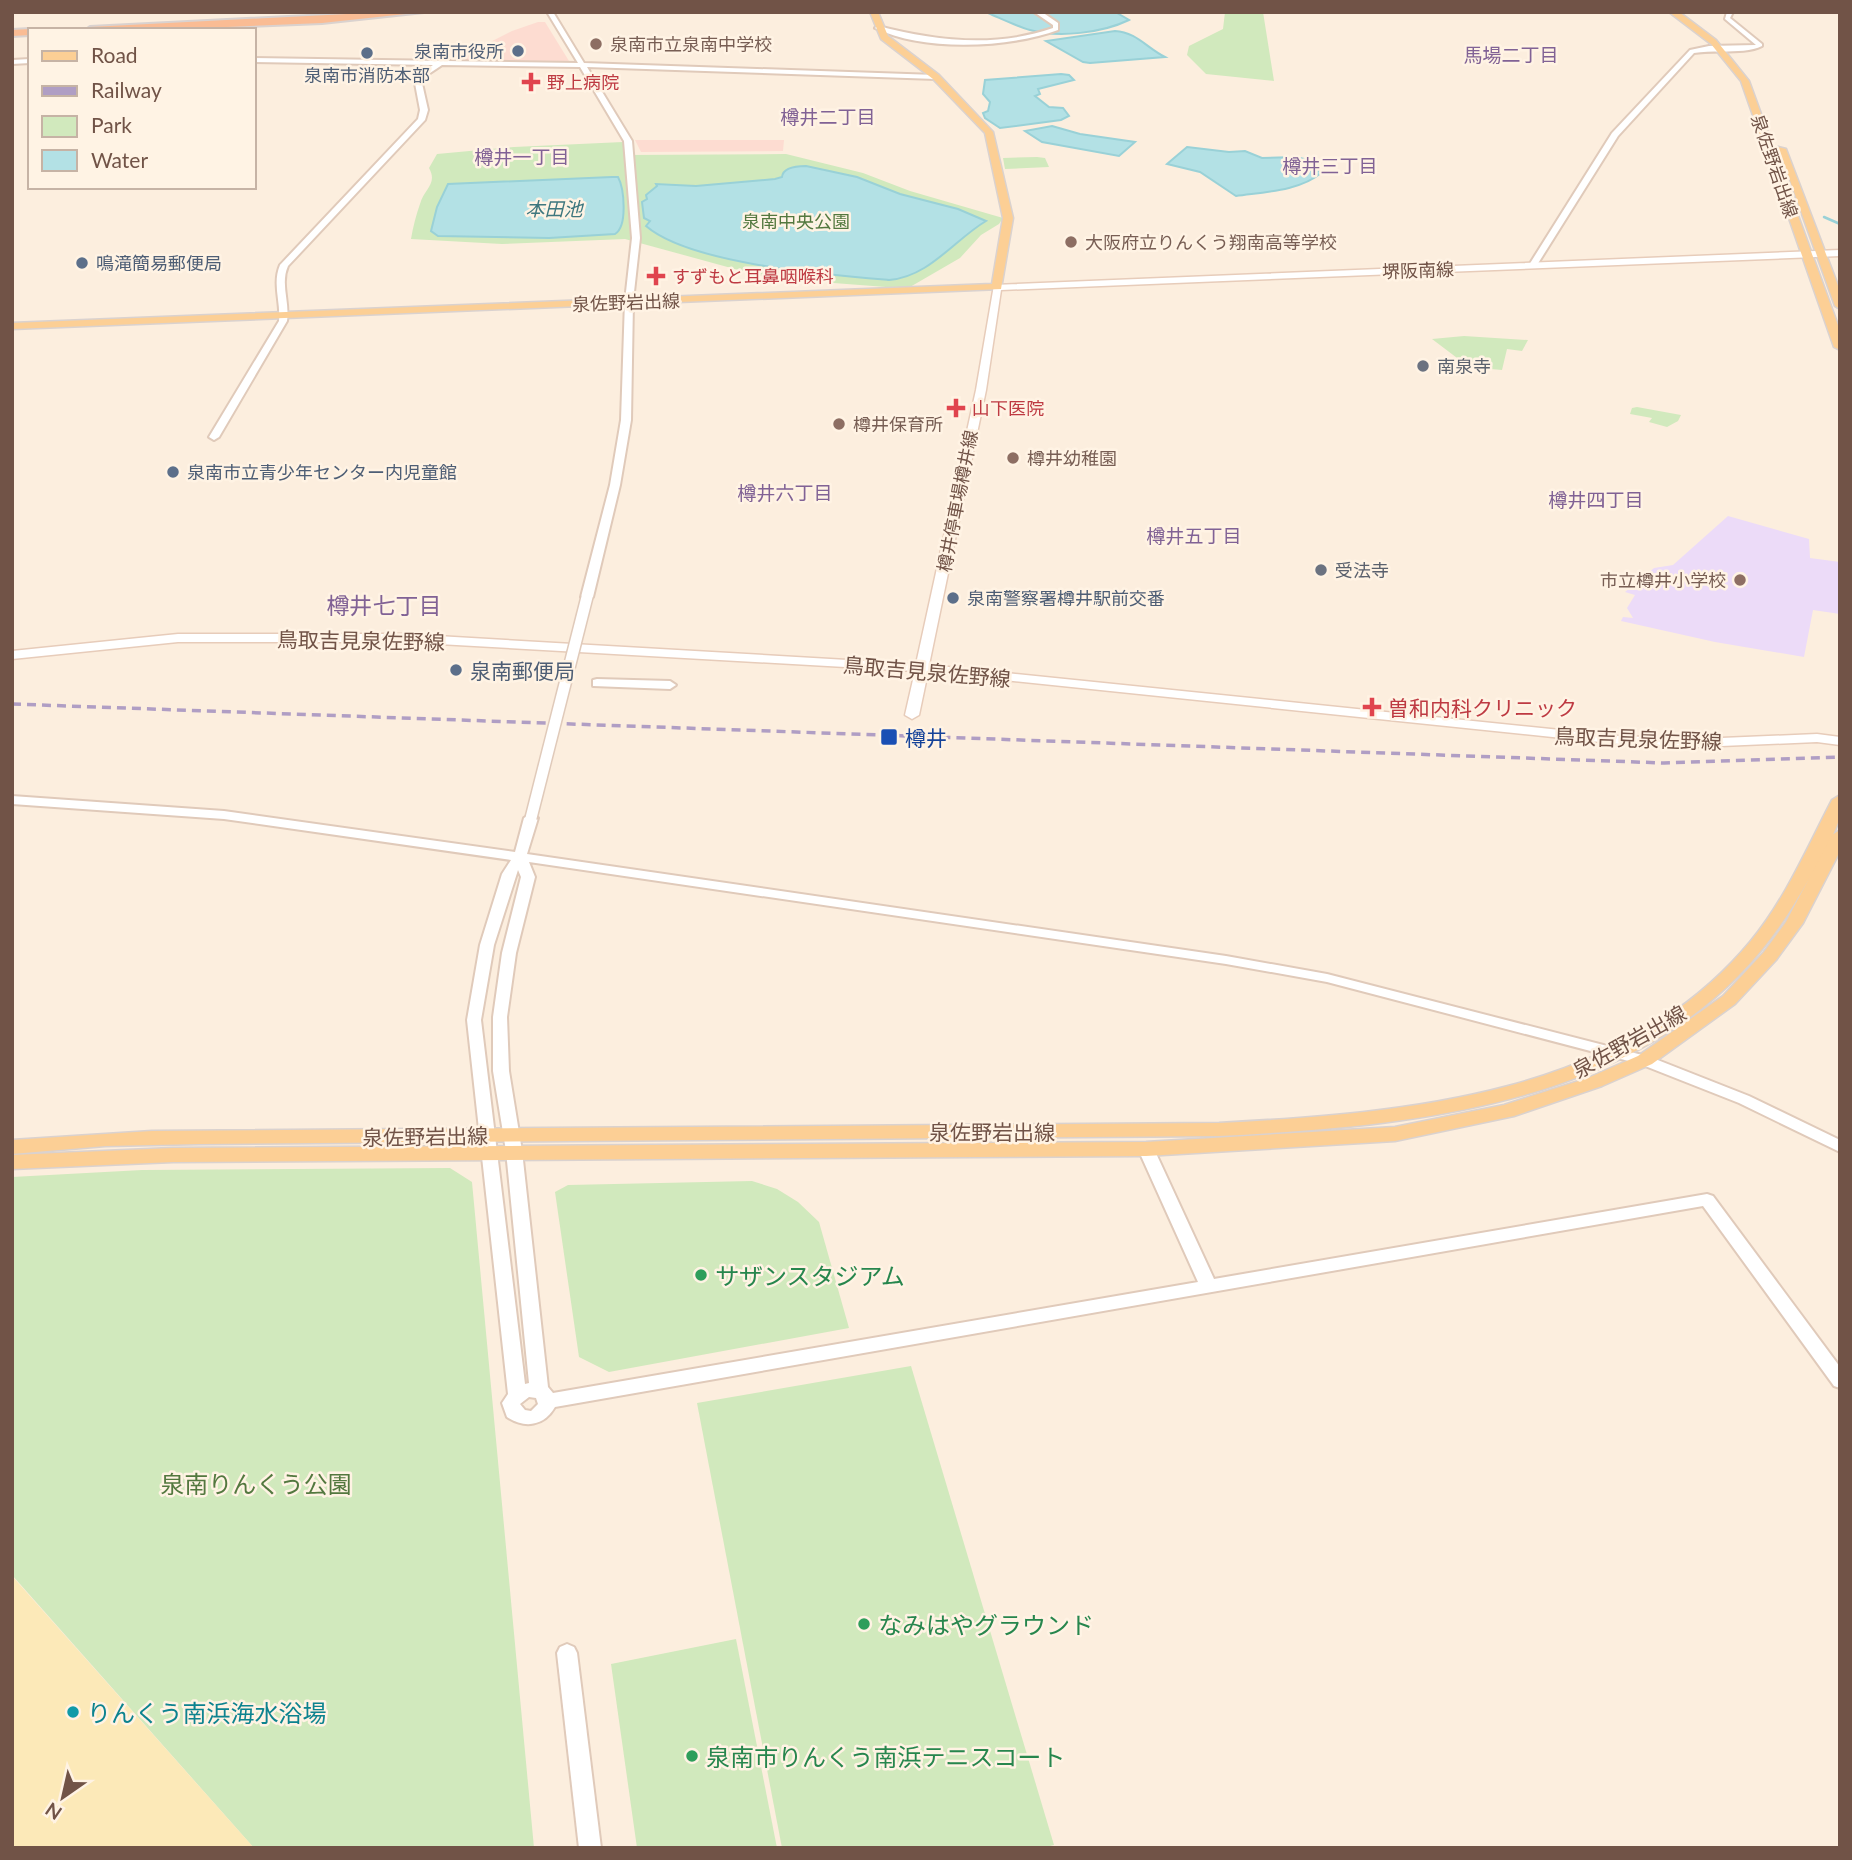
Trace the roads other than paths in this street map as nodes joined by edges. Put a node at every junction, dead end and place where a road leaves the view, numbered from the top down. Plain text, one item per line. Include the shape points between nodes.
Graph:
1 (420, 12) edge
2 (550, 12) edge
3 (874, 12) edge
4 (1037, 12) edge
5 (1672, 12) edge
6 (1690, 12) edge
7 (1730, 12) edge
8 (434, 13) edge
9 (136, 28) edge
10 (196, 28) edge
11 (878, 28) junction
12 (1722, 48) junction
13 (1733, 48) junction
14 (256, 60) edge
15 (441, 63) junction
16 (581, 65) junction
17 (936, 77) junction
18 (1840, 253) edge
19 (1821, 254) junction
20 (1806, 255) junction
21 (1533, 265) junction
22 (997, 287) junction
23 (629, 301) junction
24 (1840, 306) edge
25 (284, 315) junction
26 (12, 326) edge
27 (1840, 347) edge
28 (214, 436) dead end
29 (12, 655) edge
30 (924, 668) junction
31 (597, 683) dead end
32 (670, 685) dead end
33 (912, 715) dead end
34 (1834, 736) edge
35 (12, 800) edge
36 (1840, 800) edge
37 (1840, 835) edge
38 (520, 857) junction
39 (1818, 861) junction
40 (1618, 1052) junction
41 (1645, 1060) junction
42 (512, 1143) junction
43 (489, 1145) junction
44 (12, 1147) edge
45 (1840, 1147) edge
46 (1146, 1149) junction
47 (12, 1163) edge
48 (1208, 1286) junction
49 (1840, 1381) edge
50 (517, 1395) junction
51 (543, 1396) junction
52 (567, 1653) dead end
53 (590, 1848) edge

1 - 9 highway
2 - 16 street
3 - 11 main road
4 - 11 street via 1056,24 1056,29 954,42
5 - 12 main road, 泉佐野岩出線
6 - 13 main road, 泉佐野岩出線
7 - 13 street via 1727,18 1760,45
8 - 10 highway
11 - 17 main road
12 - 13 street
12 - 20 main road, 泉佐野岩出線 via 1745,81
12 - 21 street via 1692,51 1651,93 1615,135
13 - 19 main road, 泉佐野岩出線 via 1754,80
14 - 15 street
15 - 16 street
15 - 25 street via 417,78 424,110 421,120 284,265 278,282
16 - 17 street
16 - 23 street via 628,141 636,238
17 - 22 main road via 989,132 1008,218
18 - 19 main road, 堺阪南線
19 - 20 main road, 堺阪南線
19 - 24 main road, 泉佐野岩出線
20 - 21 main road, 堺阪南線
20 - 27 main road, 泉佐野岩出線
21 - 22 main road, 堺阪南線
22 - 23 main road, 泉佐野岩出線
22 - 30 main road, 樽井停車場樽井線 via 981,390
23 - 25 main road, 泉佐野岩出線
23 - 38 street, bridge via 626,420 615,485
25 - 26 main road, 泉佐野岩出線
25 - 28 street
29 - 30 main road, 鳥取吉見泉佐野線 via 178,638 403,638
30 - 33 main road, 樽井停車場樽井線
30 - 34 main road, 鳥取吉見泉佐野線 via 1554,736 1698,743
31 - 32 street
35 - 38 street via 224,815
36 - 39 main road, 泉佐野岩出線
37 - 39 main road, 泉佐野岩出線
38 - 40 street via 1226,960 1327,978
38 - 42 street via 528,877 509,953 500,1017 501,1071
38 - 43 street via 509,874 487,945 474,1020
39 - 40 main road, 泉佐野岩出線 via 1755,949 1677,1018
39 - 41 main road, 泉佐野岩出線 via 1794,923 1770,956 1729,1000
40 - 41 street
40 - 42 main road, 泉佐野岩出線 via 1577,1072 1504,1094 1312,1125
41 - 45 street via 1770,1110
41 - 46 main road, 泉佐野岩出線 via 1507,1111 1395,1134
42 - 43 main road, 泉佐野岩出線
42 - 46 main road, 泉佐野岩出線
42 - 51 street
43 - 44 main road, 泉佐野岩出線 via 179,1139
43 - 47 main road, 泉佐野岩出線
43 - 50 street
46 - 48 street
48 - 49 street via 1707,1200
48 - 51 street
50 - 51 street via 528,1390
50 - 51 street via 511,1407 522,1417 540,1414
52 - 53 street

